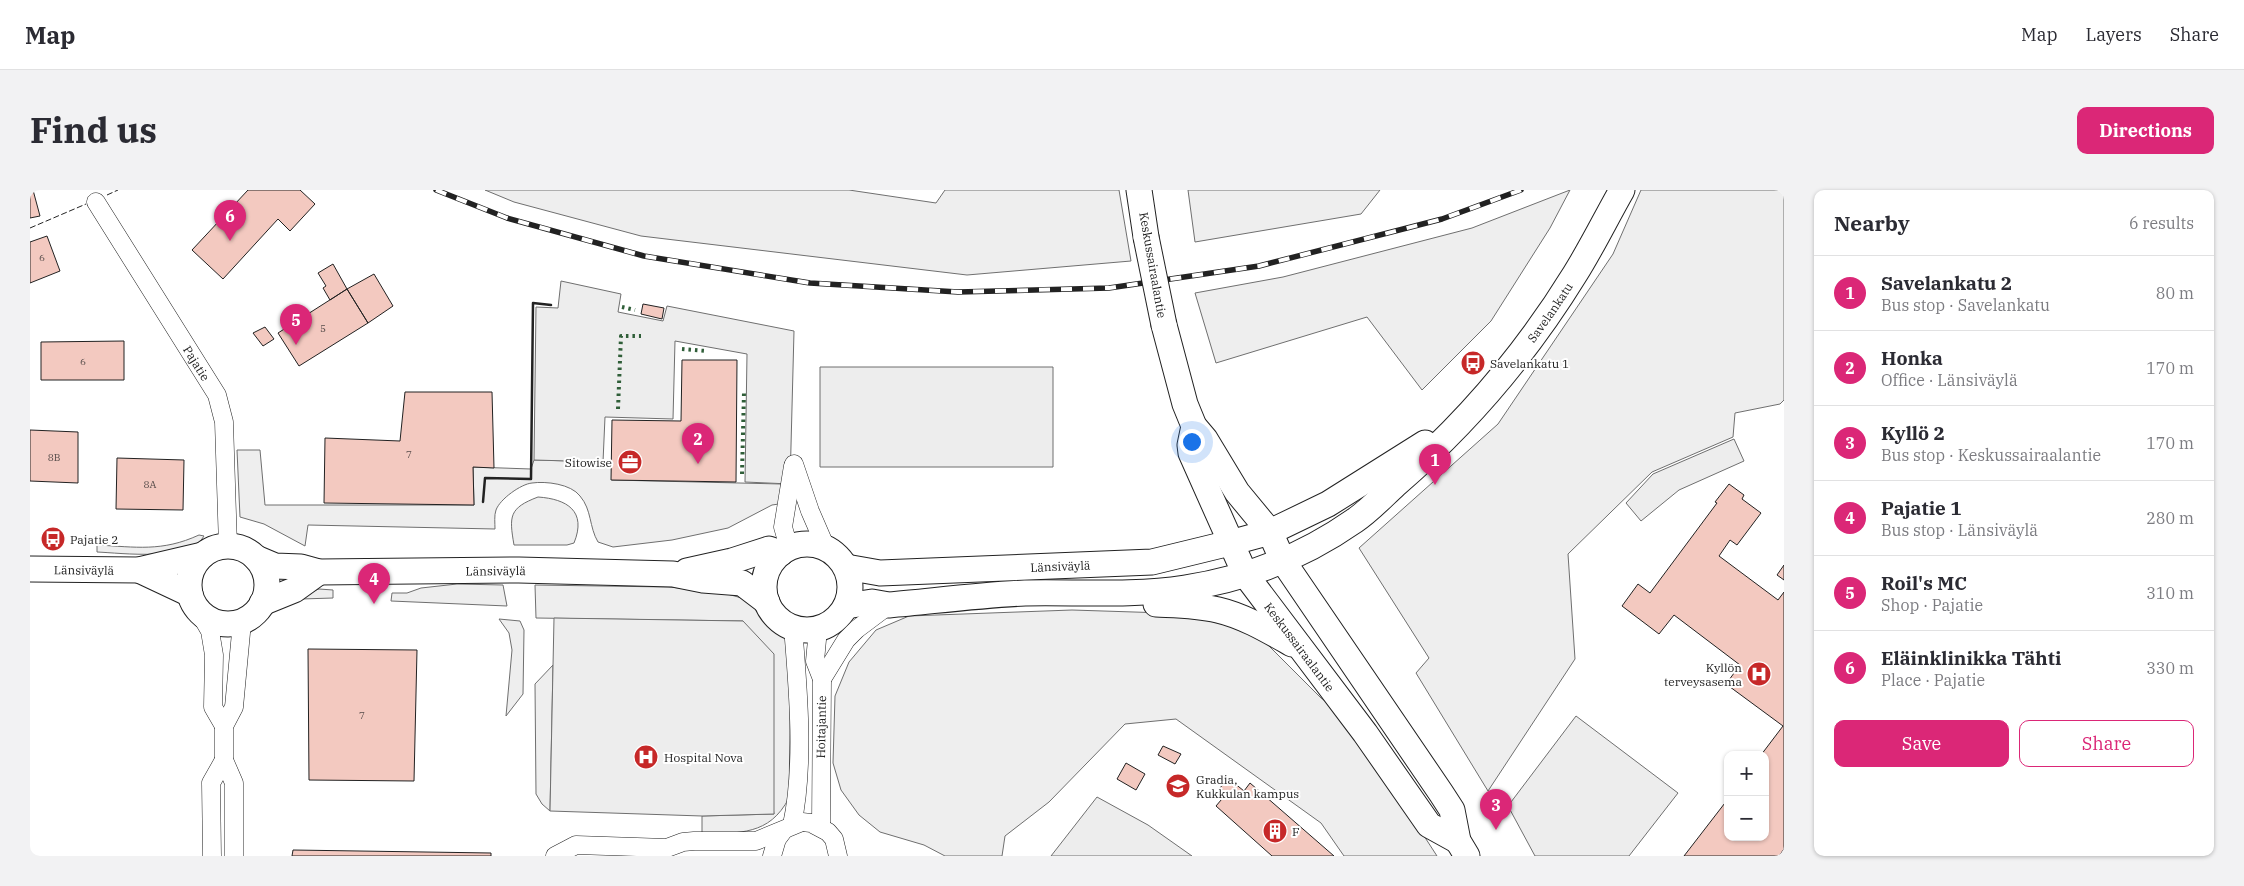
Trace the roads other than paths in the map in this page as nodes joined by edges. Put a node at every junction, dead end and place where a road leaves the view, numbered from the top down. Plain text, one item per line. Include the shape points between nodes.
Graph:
1 (1139, 190) edge
2 (1622, 190) edge
3 (96, 202) dead end
4 (1461, 421) junction
5 (1194, 426) junction
6 (1270, 532) junction
7 (1230, 543) junction
8 (228, 546) junction
9 (826, 548) junction
10 (785, 550) junction
11 (202, 556) junction
12 (256, 558) junction
13 (1283, 561) junction
14 (846, 567) junction
15 (30, 569) edge
16 (139, 570) junction
17 (319, 572) junction
18 (673, 574) junction
19 (1244, 574) junction
20 (1102, 593) junction
21 (767, 602) junction
22 (194, 603) junction
23 (262, 603) junction
24 (889, 605) junction
25 (846, 606) junction
26 (242, 622) junction
27 (793, 627) junction
28 (818, 628) junction
29 (1300, 649) junction
30 (822, 679) junction
31 (224, 726) junction
32 (224, 760) junction
33 (820, 826) junction
34 (788, 828) junction
35 (1462, 848) edge
36 (671, 853) edge
37 (212, 856) edge
38 (234, 856) edge
39 (555, 856) edge
40 (772, 856) edge
41 (838, 856) edge

1 - 5 main road, Keskussairaalantie, bridge via 1164,325
2 - 4 main road, Savelankatu via 1538,330
3 - 8 street, Pajatie via 217,395 224,422
4 - 6 main road, Savelankatu via 1328,504
4 - 13 main road, Savelankatu via 1431,454 1355,521
5 - 6 main road, Keskussairaalantie via 1237,492
5 - 7 main road, Keskussairaalantie via 1191,453
6 - 7 main road, Länsiväylä
6 - 13 main road, Keskussairaalantie
7 - 14 main road, Länsiväylä via 1152,562 880,573
7 - 19 main road, Keskussairaalantie
8 - 11 main road
8 - 12 main road
9 - 10 main road via 807,544
9 - 10 street via 794,464 783,527
9 - 14 main road
10 - 18 main road, Länsiväylä via 769,549
10 - 21 main road via 774,559 766,575
11 - 16 main road, Länsiväylä
11 - 22 main road via 193,567 190,580
12 - 17 main road, Länsiväylä via 274,566 301,567
12 - 23 main road via 265,572 267,585
13 - 19 main road, Savelankatu
13 - 35 main road, Keskussairaalantie via 1441,792 1452,810
14 - 25 main road via 850,587
15 - 16 main road, Länsiväylä
16 - 22 main road, Länsiväylä
17 - 18 main road, Länsiväylä via 518,570
17 - 23 main road via 294,590
18 - 21 main road, Länsiväylä via 742,583
19 - 20 main road, Länsiväylä via 1185,588
19 - 29 main road, Keskussairaalantie
20 - 24 main road, Länsiväylä via 1024,594
20 - 29 main road via 1148,604 1220,610 1260,626
21 - 27 main road via 777,617
22 - 26 main road via 214,622
22 - 31 street via 210,631 214,655 213,707
23 - 26 main road via 253,615
24 - 25 main road, Länsiväylä via 872,602
24 - 30 street via 846,640
25 - 28 main road via 834,620
26 - 31 street via 234,706
27 - 28 main road via 805,630
27 - 34 street, Hoitajantie via 797,803
28 - 30 street, Hoitajantie via 815,661
29 - 35 main road, Keskussairaalantie via 1429,824
30 - 33 street, Hoitajantie
31 - 32 street
32 - 37 street via 211,783
32 - 38 street via 234,783
33 - 34 street via 812,823
33 - 41 street via 834,839
34 - 36 street via 756,841 683,842
34 - 40 street, Hoitajantie via 777,839
36 - 39 street via 576,845

